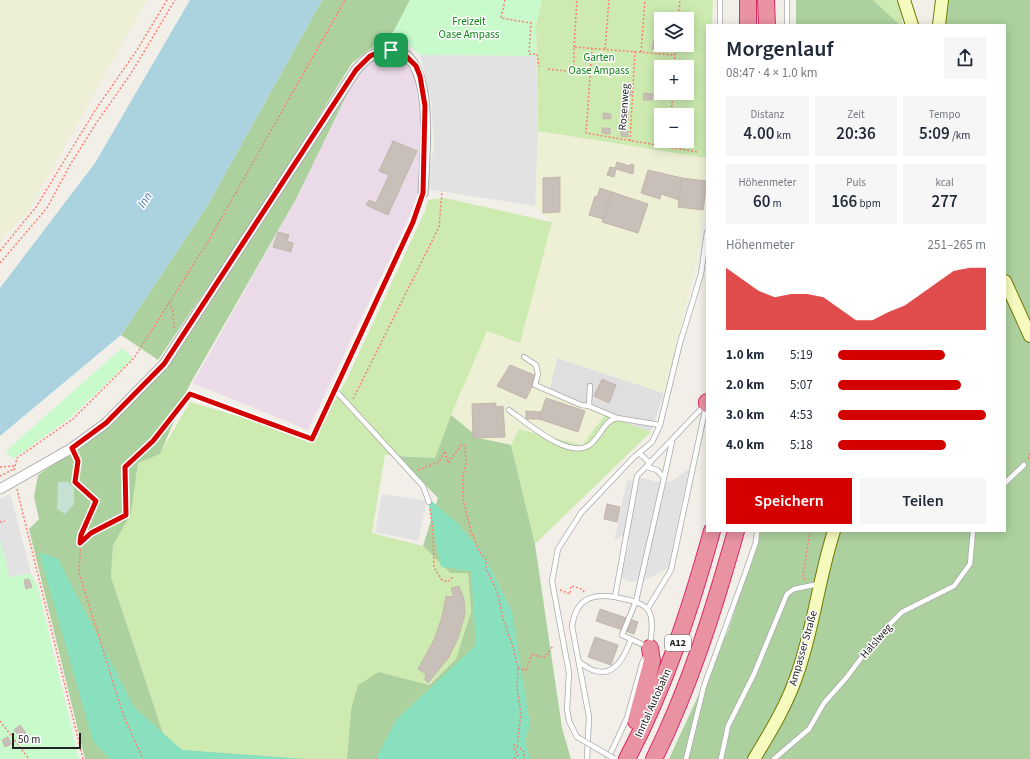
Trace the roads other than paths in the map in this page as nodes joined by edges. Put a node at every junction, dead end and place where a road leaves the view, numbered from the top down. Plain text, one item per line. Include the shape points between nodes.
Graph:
1 (720, 0) edge
2 (748, 0) edge
3 (766, 0) edge
4 (787, 0) edge
5 (904, 0) edge
6 (942, 0) edge
7 (720, 24) edge
8 (748, 24) edge
9 (767, 24) edge
10 (787, 24) edge
11 (912, 24) edge
12 (940, 24) edge
13 (423, 193) joint
14 (706, 239) edge
15 (1006, 283) edge
16 (1030, 336) edge
17 (524, 357) dead end
18 (590, 386) dead end
19 (335, 390) junction
20 (706, 404) edge
21 (589, 406) junction
22 (706, 408) edge
23 (509, 410) dead end
24 (617, 418) junction
25 (660, 425) junction
26 (312, 439) road end
27 (672, 440) junction
28 (639, 453) junction
29 (649, 465) junction
30 (1024, 465) dead end
31 (664, 478) junction
32 (1006, 482) edge
33 (0, 489) edge
34 (429, 502) road end
35 (712, 532) edge
36 (736, 532) edge
37 (757, 532) edge
38 (834, 532) edge
39 (973, 532) edge
40 (814, 585) junction
41 (615, 597) junction
42 (636, 601) junction
43 (648, 608) junction
44 (631, 639) junction
45 (650, 648) junction
46 (579, 662) junction
47 (629, 754) edge
48 (723, 758) edge
49 (587, 759) edge
50 (608, 759) edge
51 (615, 759) edge
52 (654, 759) edge
53 (686, 759) edge
54 (754, 759) edge
55 (774, 759) edge

1 - 7 lane
2 - 8 highway
3 - 9 highway
4 - 10 lane
5 - 11 main road
6 - 12 main road
13 - 19 lane via 413,222
13 - 33 street via 425,106 420,76 416,66 404,54 397,50 384,50 370,56 356,70 164,364 106,423 72,448
14 - 25 lane via 701,274 680,343
15 - 16 main road
17 - 21 lane via 536,365 538,374 535,385
18 - 21 lane
19 - 26 lane
19 - 34 lane via 423,486
20 - 27 lane
21 - 24 lane
22 - 43 lane via 671,570
23 - 24 lane via 549,439 563,446 578,449 592,444 612,419
24 - 25 lane
25 - 28 lane via 652,442
27 - 29 lane
27 - 31 lane
28 - 29 lane
28 - 51 lane, bridge via 571,526 558,549 552,581 569,673 569,721 578,737
29 - 31 lane
29 - 41 lane via 637,476
30 - 32 lane
31 - 42 lane
35 - 47 highway, Inntal Autobahn / A12 via 679,642
36 - 52 highway, Inntal Autobahn / A12 via 713,610 685,690
37 - 53 lane via 756,542 704,686
38 - 40 main road, Ampasser Straße
39 - 55 lane, Halslweg via 970,564 954,586 902,612 876,638 824,703 809,729
40 - 48 lane via 794,589 787,594 754,674 728,726
40 - 54 main road, Ampasser Straße via 798,672 779,716
41 - 42 lane
41 - 46 lane via 604,595 589,598 575,611 572,626
42 - 43 lane
42 - 44 lane via 622,635
43 - 45 lane via 653,619
44 - 45 lane
44 - 46 lane via 619,664 610,670 596,672
45 - 47 highway via 652,661
45 - 50 lane via 642,664 627,718
46 - 49 lane via 589,717

